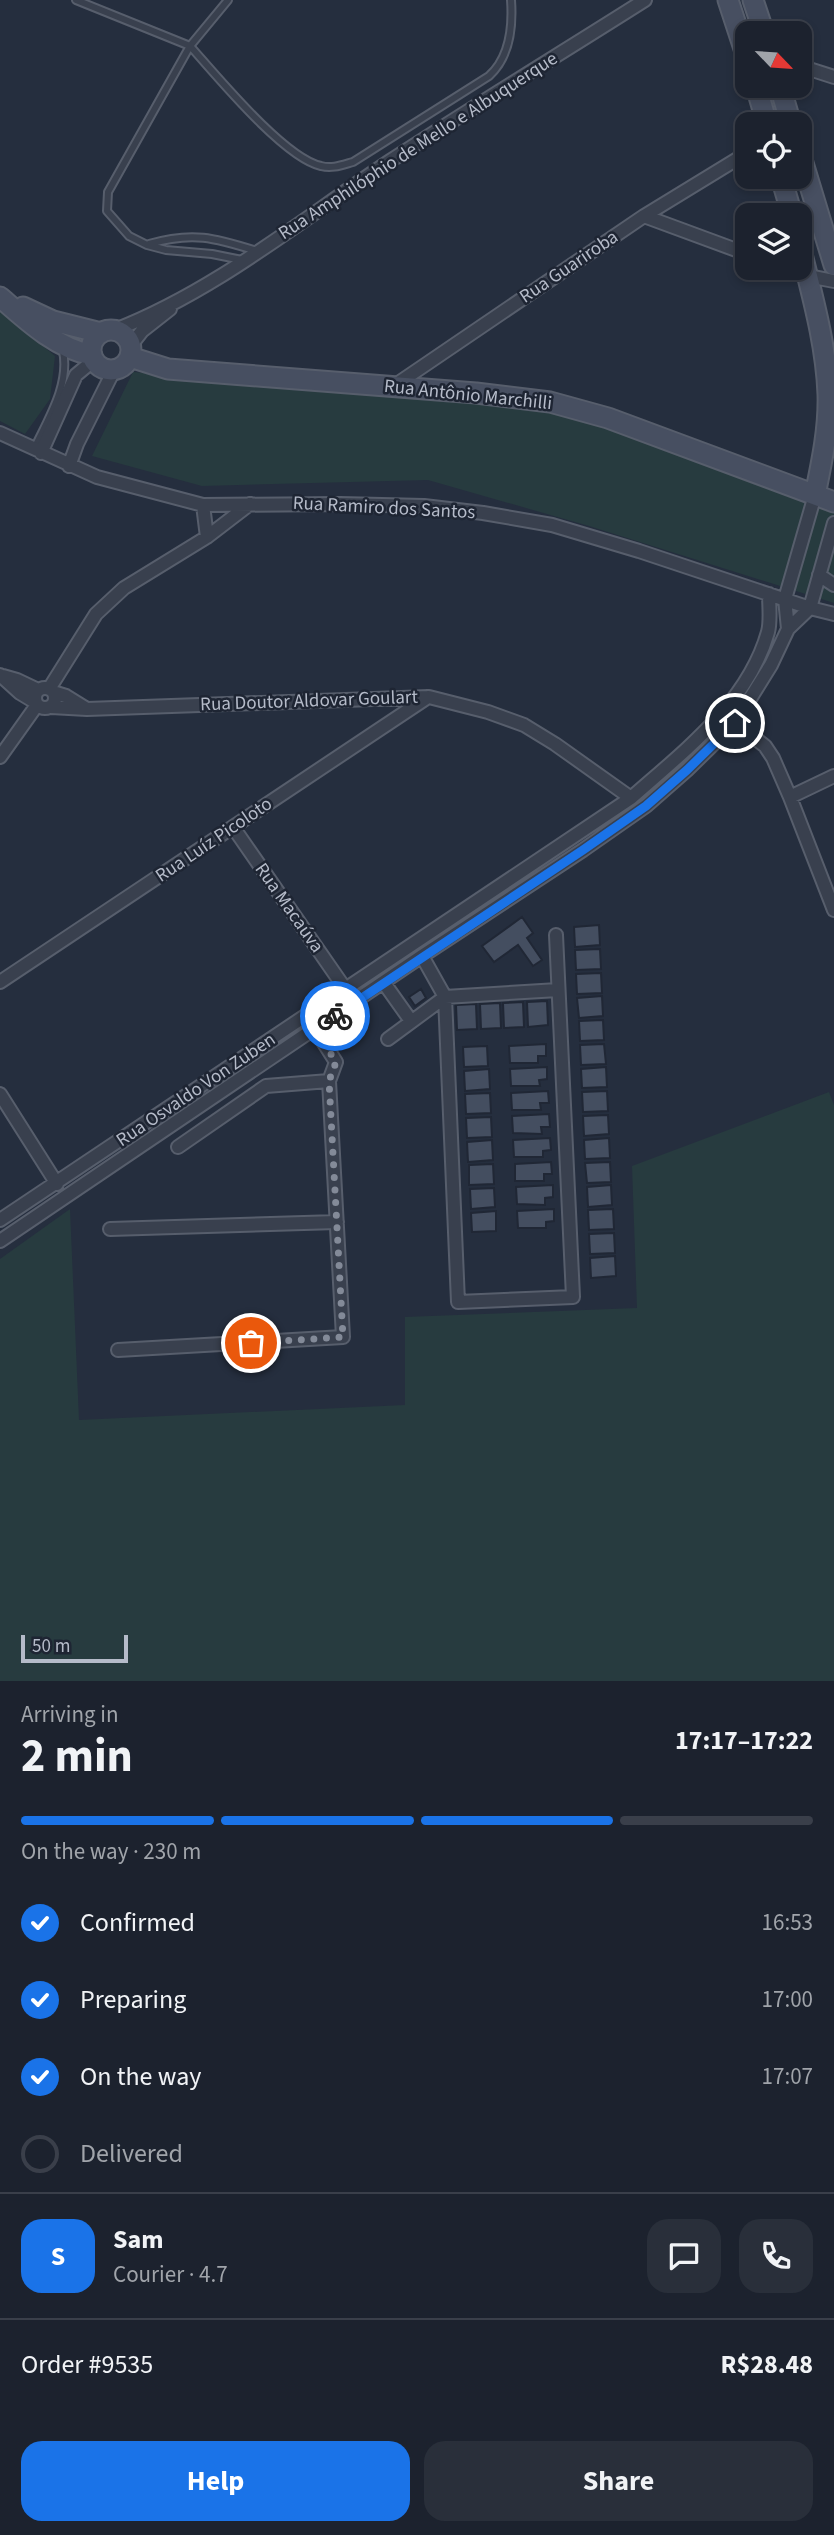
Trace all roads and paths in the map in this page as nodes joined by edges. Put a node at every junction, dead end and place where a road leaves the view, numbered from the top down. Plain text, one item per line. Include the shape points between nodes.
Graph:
1 (76, 0) edge
2 (228, 0) edge
3 (510, 0) edge
4 (643, 0) edge
5 (728, 0) edge
6 (753, 0) edge
7 (735, 21) edge
8 (760, 21) edge
9 (190, 46) junction
10 (812, 70) edge
11 (834, 77) edge
12 (735, 160) edge
13 (811, 189) edge
14 (644, 216) junction
15 (147, 245) junction
16 (735, 250) edge
17 (257, 251) junction
18 (243, 261) junction
19 (834, 265) edge
20 (812, 277) edge
21 (809, 280) edge
22 (834, 281) edge
23 (192, 292) junction
24 (0, 297) edge
25 (108, 332) junction
26 (50, 337) junction
27 (130, 351) junction
28 (100, 362) junction
29 (393, 386) junction
30 (0, 433) edge
31 (41, 453) junction
32 (69, 466) junction
33 (825, 498) edge
34 (250, 503) junction
35 (203, 505) junction
36 (834, 523) edge
37 (207, 537) junction
38 (819, 575) junction
39 (834, 585) edge
40 (769, 594) junction
41 (785, 600) junction
42 (810, 608) junction
43 (834, 614) edge
44 (788, 629) junction
45 (1, 675) edge
46 (42, 695) junction
47 (429, 697) junction
48 (87, 709) junction
49 (735, 723) junction
50 (0, 757) edge
51 (834, 776) edge
52 (790, 796) junction
53 (631, 798) junction
54 (233, 827) junction
55 (831, 891) edge
56 (834, 910) edge
57 (556, 935) dead end
58 (422, 956) junction
59 (0, 982) edge
60 (384, 983) junction
61 (346, 990) junction
62 (558, 990) junction
63 (445, 997) junction
64 (411, 1021) junction
65 (315, 1029) junction
66 (388, 1039) dead end
67 (329, 1081) junction
68 (0, 1094) edge
69 (178, 1147) dead end
70 (57, 1184) junction
71 (0, 1220) edge
72 (337, 1222) junction
73 (110, 1229) dead end
74 (0, 1241) edge
75 (118, 1350) dead end

1 - 9 lane
2 - 9 lane
3 - 9 lane via 513,19 506,54 495,72 352,162 335,167 303,160 240,103
4 - 17 street, Rua Amphilóphio de Mello e Albuquerque via 390,160
5 - 7 street
6 - 8 street
9 - 15 lane via 108,192 107,211 129,236
10 - 11 street
12 - 14 street, Rua Guariroba
13 - 19 street
14 - 16 street
14 - 29 street, Rua Guariroba
15 - 17 lane via 185,236 214,238
15 - 18 lane
17 - 18 street, Rua Amphilóphio de Mello e Albuquerque
18 - 23 street, Rua Amphilóphio de Mello e Albuquerque
20 - 22 street
21 - 33 street via 828,393
23 - 25 street, Rua Amphilóphio de Mello e Albuquerque
23 - 27 street, Rua Amphilóphio de Mello e Albuquerque via 142,331
24 - 25 street via 53,320
24 - 26 street
25 - 27 street via 125,335
25 - 28 street via 95,339
26 - 28 street
26 - 31 lane via 63,349 64,377
27 - 28 street via 126,363
27 - 29 street, Rua Antônio Marchilli via 168,369
28 - 31 street via 76,375
28 - 32 street
29 - 33 street, Rua Antônio Marchilli via 550,402 607,418
30 - 31 street, Rua Ramiro dos Santos
31 - 32 street, Rua Ramiro dos Santos
32 - 35 street, Rua Ramiro dos Santos
33 - 41 street
34 - 35 street, Rua Ramiro dos Santos
34 - 37 street
34 - 40 street, Rua Ramiro dos Santos via 424,506 482,513 552,526
35 - 37 street
36 - 38 street
37 - 46 street via 124,588 96,614
38 - 39 street
38 - 42 street
40 - 41 street, Rua Ramiro dos Santos
40 - 53 street, Rua Osvaldo Von Zuben via 769,630 733,700
41 - 42 street, Rua Ramiro dos Santos
41 - 44 street
42 - 43 street, Rua Ramiro dos Santos
42 - 44 street, Rua Osvaldo Von Zuben
44 - 49 street, Rua Osvaldo Von Zuben
45 - 46 street, Rua Doutor Aldovar Goulart
46 - 48 street, Rua Doutor Aldovar Goulart via 66,696
46 - 48 street, Rua Doutor Aldovar Goulart via 46,709
46 - 50 street
47 - 48 street, Rua Doutor Aldovar Goulart
47 - 53 street, Rua Doutor Aldovar Goulart via 524,725
47 - 54 street, Rua Luíz Picoloto
49 - 52 street via 765,746
49 - 58 street, Rua Osvaldo Von Zuben via 646,806
51 - 52 street
52 - 55 street
53 - 61 street, Rua Osvaldo Von Zuben
54 - 59 street, Rua Luíz Picoloto
54 - 61 street, Rua Macaúva
55 - 56 street
57 - 62 street
58 - 60 street, Rua Osvaldo Von Zuben
58 - 63 street
60 - 64 street
60 - 65 street, Rua Osvaldo Von Zuben
61 - 70 street, Rua Osvaldo Von Zuben
62 - 63 street
62 - 63 street via 573,1297 458,1302
63 - 64 street
64 - 66 street
65 - 67 street via 336,1062
65 - 74 street, Rua Osvaldo Von Zuben
67 - 69 street via 266,1086
67 - 72 street
68 - 70 street
70 - 71 street, Rua Osvaldo Von Zuben
72 - 73 street
72 - 75 street via 343,1337

